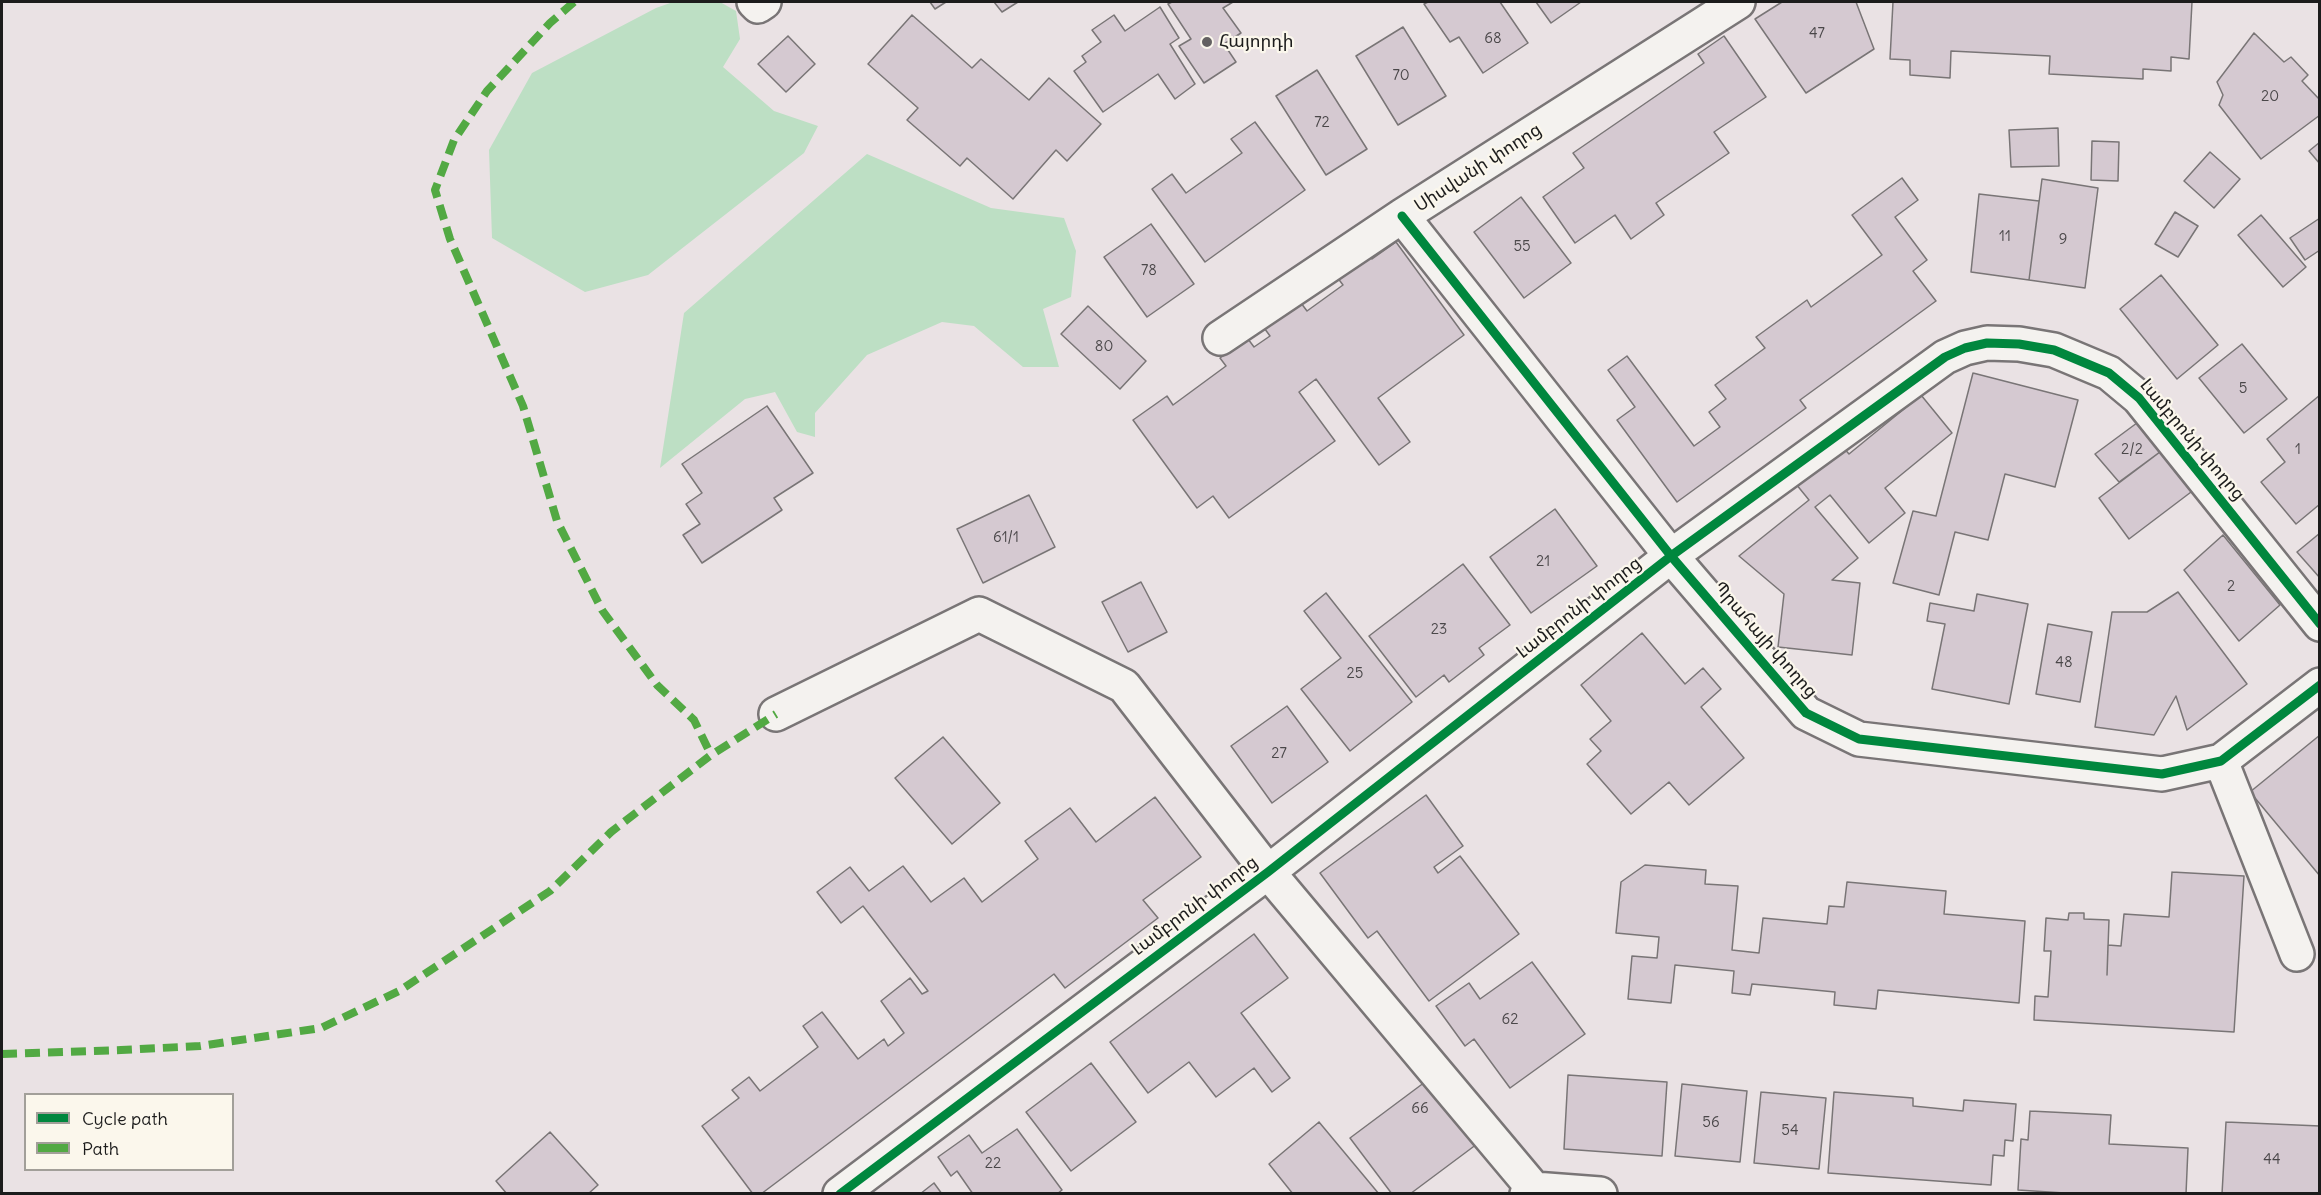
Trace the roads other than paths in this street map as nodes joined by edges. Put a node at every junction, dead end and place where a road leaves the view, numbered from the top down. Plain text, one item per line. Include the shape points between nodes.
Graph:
1 (754, 2) edge
2 (764, 2) edge
3 (1738, 2) edge
4 (1402, 216) junction
5 (1220, 338) dead end
6 (1671, 556) junction
7 (2319, 624) edge
8 (2319, 685) edge
9 (776, 714) dead end
10 (2221, 761) junction
11 (1268, 872) junction
12 (2297, 954) dead end
13 (1531, 1191) edge
14 (840, 1194) edge
15 (1600, 1194) edge

1 - 2 street via 758,6
3 - 4 street, Սիսվանի փողոց
4 - 5 street, Սիսվանի փողոց
4 - 6 street, Պրահայի փողոց
6 - 7 street, Լամբրոնի փողոց via 1945,357 1987,343 2019,344 2054,350 2086,362 2109,373 2139,398
6 - 10 street, Պրահայի փողոց via 1806,713 1859,739 2162,774
6 - 11 street, Լամբրոնի փողոց
8 - 10 street, Պրահայի փողոց
9 - 11 street via 979,614 1124,686
10 - 12 street
11 - 13 street
11 - 14 street, Լամբրոնի փողոց
13 - 15 street

